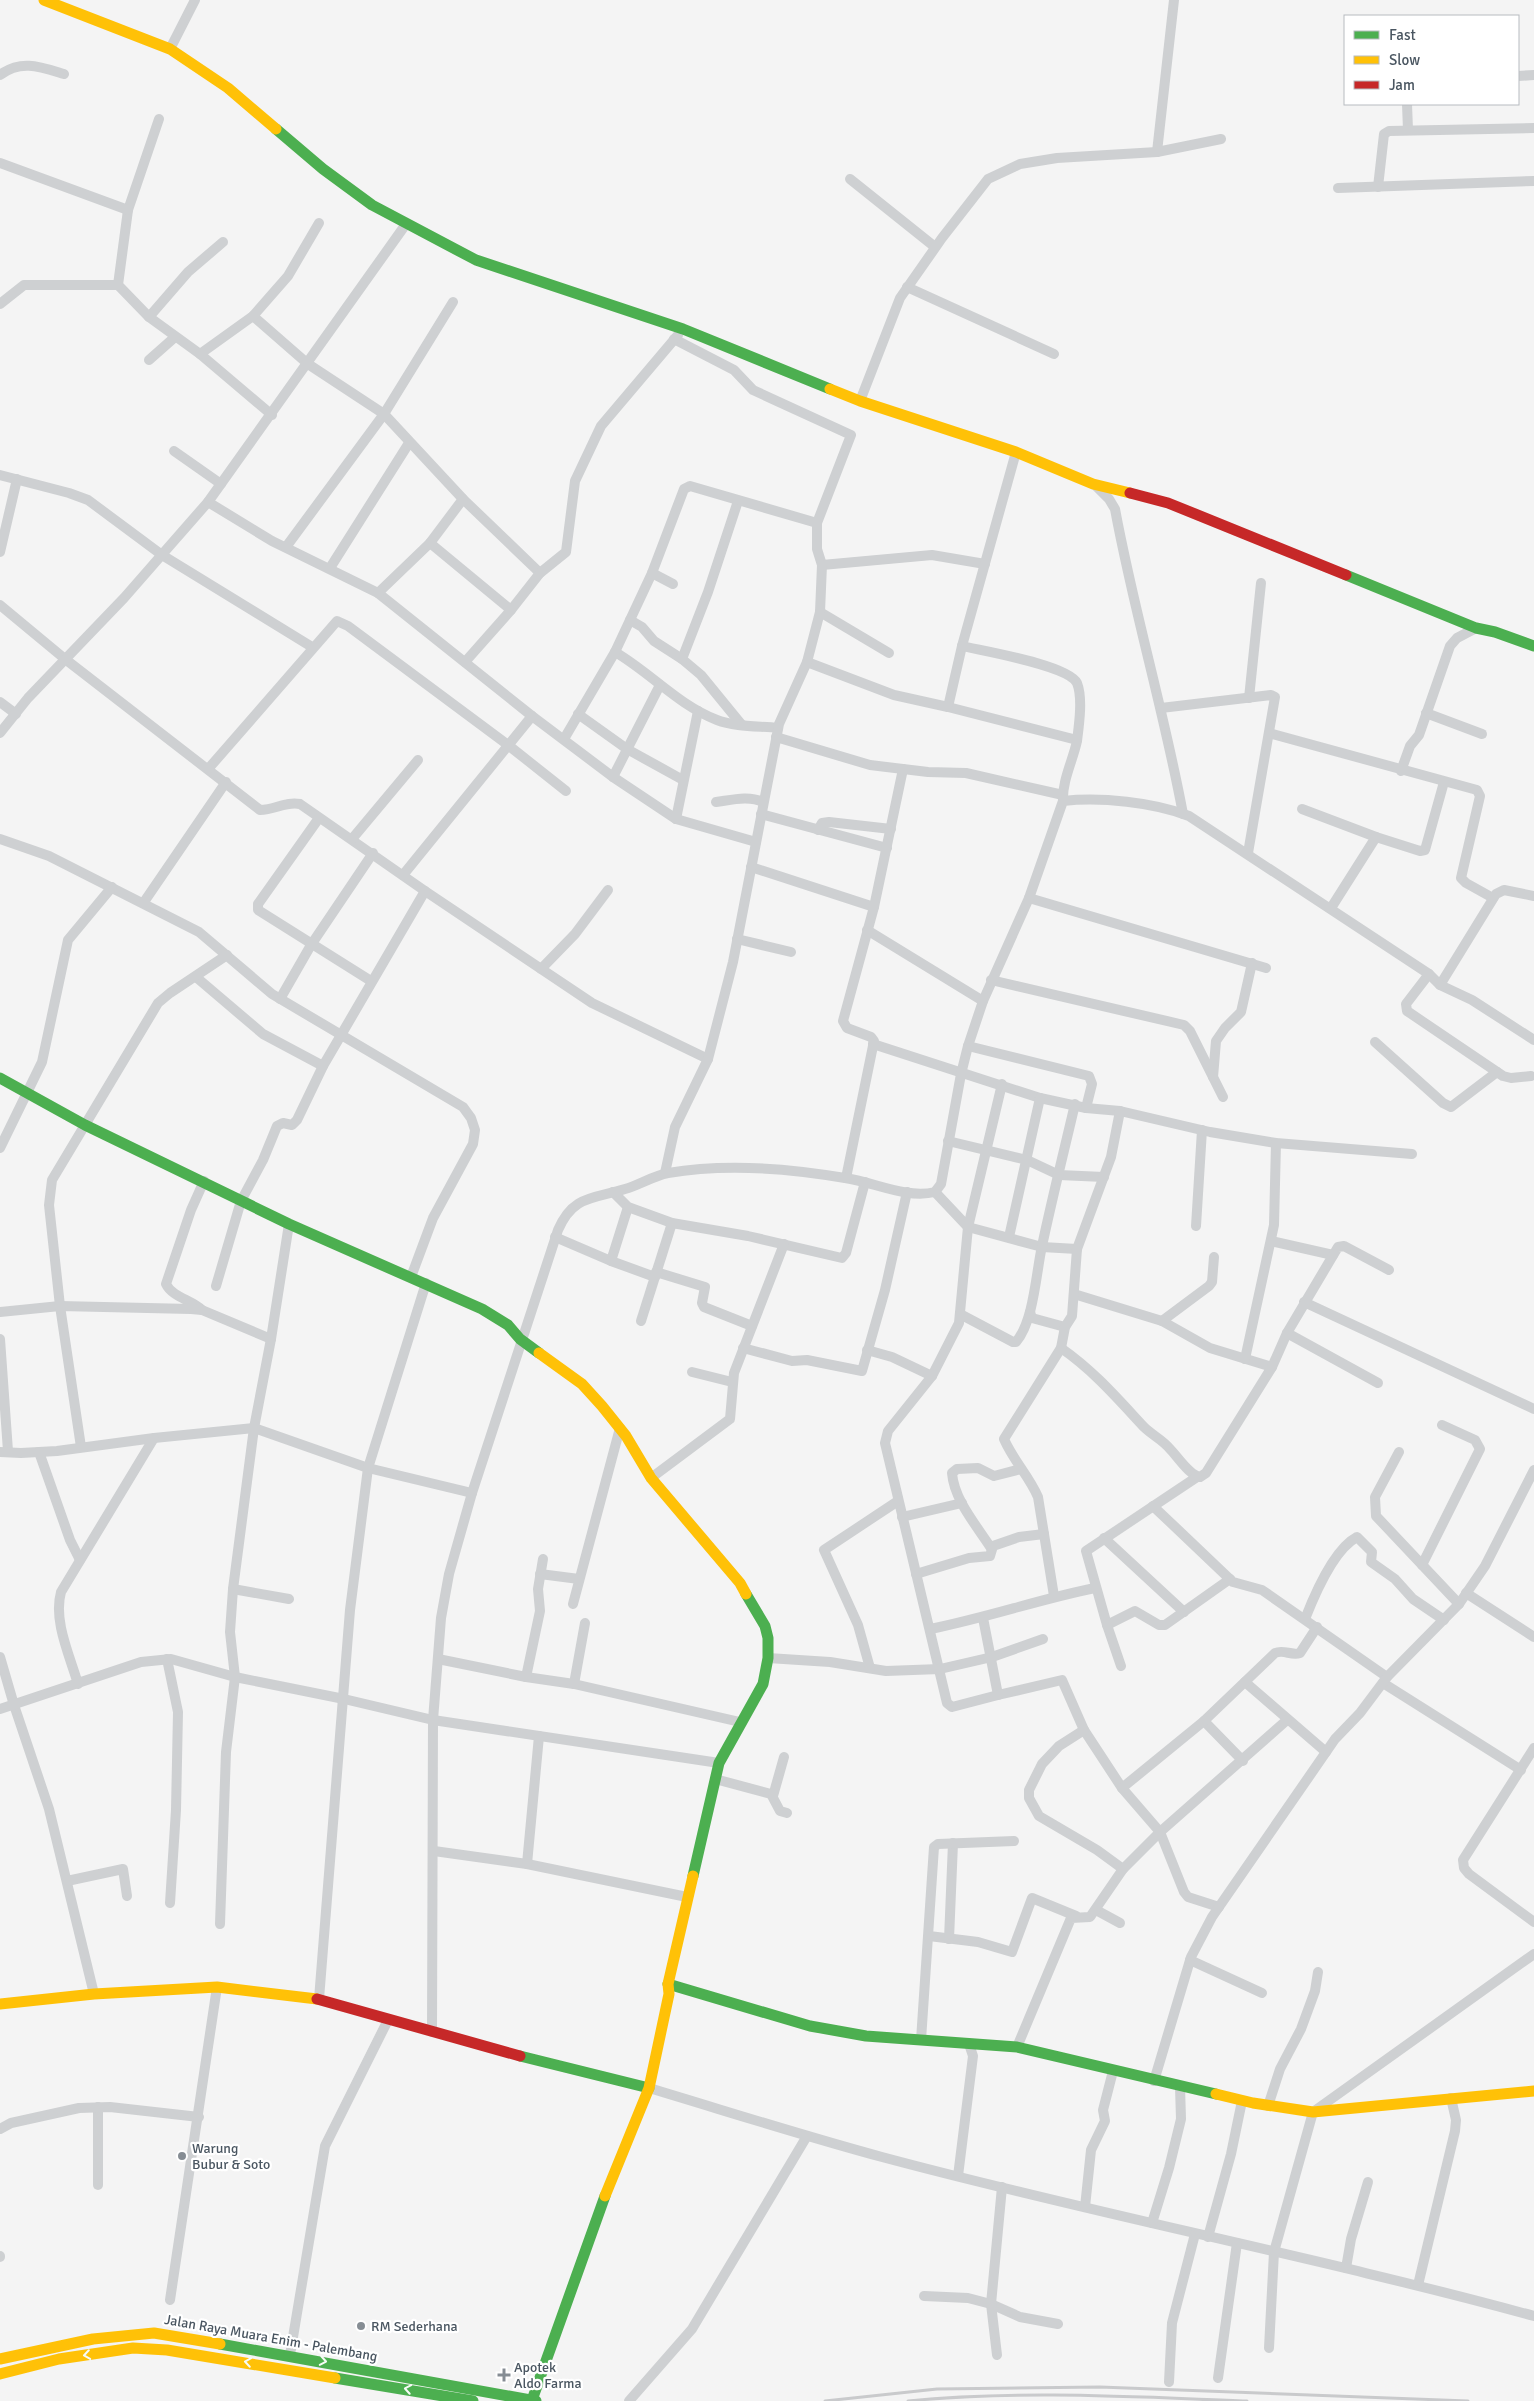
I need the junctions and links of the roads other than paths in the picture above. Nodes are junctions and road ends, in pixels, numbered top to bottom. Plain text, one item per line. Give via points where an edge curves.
1 (44, 0) edge
2 (195, 0) edge
3 (1174, 0) edge
4 (170, 49) junction
5 (64, 74) dead end
6 (0, 75) edge
7 (1534, 75) edge
8 (1519, 76) edge
9 (1407, 105) edge
10 (159, 119) dead end
11 (1534, 128) edge
12 (1408, 130) junction
13 (1221, 139) dead end
14 (1157, 152) junction
15 (0, 163) edge
16 (850, 179) dead end
17 (1534, 181) edge
18 (1378, 187) junction
19 (1338, 188) dead end
20 (128, 210) junction
21 (319, 223) dead end
22 (406, 224) junction
23 (223, 242) dead end
24 (935, 247) junction
25 (118, 285) junction
26 (908, 287) junction
27 (453, 302) dead end
28 (0, 304) edge
29 (253, 316) junction
30 (149, 317) junction
31 (683, 328) junction
32 (175, 337) junction
33 (674, 339) junction
34 (200, 354) junction
35 (1054, 354) dead end
36 (149, 360) dead end
37 (308, 364) junction
38 (860, 401) junction
39 (384, 414) junction
40 (272, 415) junction
41 (409, 443) junction
42 (174, 451) dead end
43 (1016, 452) junction
44 (0, 475) edge
45 (17, 479) junction
46 (221, 484) junction
47 (1093, 484) junction
48 (463, 500) junction
49 (738, 501) junction
50 (208, 502) junction
51 (817, 523) junction
52 (430, 543) junction
53 (286, 547) junction
54 (0, 552) edge
55 (162, 555) junction
56 (985, 564) junction
57 (822, 565) junction
58 (330, 568) junction
59 (540, 573) junction
60 (652, 573) junction
61 (1262, 583) dead end
62 (673, 584) dead end
63 (378, 593) junction
64 (0, 605) edge
65 (511, 610) junction
66 (820, 612) junction
67 (630, 620) junction
68 (1476, 628) junction
69 (962, 646) junction
70 (1534, 646) edge
71 (312, 647) junction
72 (615, 652) junction
73 (889, 653) dead end
74 (65, 659) junction
75 (682, 659) junction
76 (465, 662) junction
77 (807, 662) junction
78 (660, 685) junction
79 (1249, 698) junction
80 (0, 702) edge
81 (948, 708) junction
82 (1161, 708) junction
83 (698, 711) junction
84 (1426, 713) junction
85 (16, 714) junction
86 (578, 714) junction
87 (532, 716) junction
88 (740, 724) junction
89 (0, 733) edge
90 (777, 733) junction
91 (1270, 733) junction
92 (1482, 734) dead end
93 (564, 739) junction
94 (1077, 740) junction
95 (508, 745) junction
96 (627, 749) junction
97 (418, 760) dead end
98 (209, 768) junction
99 (903, 769) junction
100 (1401, 771) junction
101 (613, 777) junction
102 (683, 780) junction
103 (226, 782) junction
104 (1444, 782) junction
105 (566, 792) dead end
106 (1063, 798) junction
107 (716, 802) dead end
108 (763, 802) junction
109 (1302, 809) dead end
110 (761, 814) junction
111 (1183, 814) junction
112 (319, 818) junction
113 (676, 819) junction
114 (818, 830) junction
115 (891, 830) junction
116 (1376, 836) junction
117 (0, 839) edge
118 (352, 839) junction
119 (756, 842) junction
120 (888, 848) junction
121 (373, 853) junction
122 (1248, 853) junction
123 (751, 867) junction
124 (403, 875) junction
125 (112, 887) junction
126 (608, 890) dead end
127 (424, 891) junction
128 (1534, 896) edge
129 (1029, 898) junction
130 (1493, 898) junction
131 (144, 902) junction
132 (874, 907) junction
133 (1331, 908) junction
134 (867, 930) junction
135 (737, 939) junction
136 (311, 945) junction
137 (791, 952) dead end
138 (227, 955) junction
139 (1252, 964) junction
140 (1266, 968) dead end
141 (542, 969) junction
142 (1428, 974) junction
143 (196, 978) junction
144 (991, 980) junction
145 (371, 981) junction
146 (1440, 985) junction
147 (280, 999) junction
148 (983, 1001) junction
149 (341, 1034) junction
150 (1534, 1040) edge
151 (1375, 1042) dead end
152 (873, 1044) junction
153 (968, 1046) junction
154 (708, 1059) junction
155 (322, 1066) junction
156 (1496, 1072) junction
157 (961, 1074) junction
158 (1531, 1076) dead end
159 (1213, 1077) junction
160 (0, 1078) edge
161 (1002, 1084) junction
162 (28, 1092) junction
163 (1224, 1097) dead end
164 (1040, 1098) junction
165 (1075, 1104) junction
166 (1086, 1108) junction
167 (1120, 1111) junction
168 (85, 1125) junction
169 (1202, 1130) junction
170 (948, 1141) junction
171 (1276, 1143) junction
172 (0, 1148) edge
173 (987, 1150) junction
174 (1412, 1154) dead end
175 (1026, 1160) junction
176 (665, 1173) junction
177 (1059, 1175) junction
178 (1104, 1177) junction
179 (846, 1178) junction
180 (204, 1181) junction
181 (864, 1182) junction
182 (613, 1192) junction
183 (907, 1192) junction
184 (935, 1192) junction
185 (241, 1201) junction
186 (628, 1207) junction
187 (672, 1222) junction
188 (289, 1224) junction
189 (1196, 1226) dead end
190 (968, 1227) junction
191 (1009, 1237) junction
192 (555, 1238) junction
193 (1271, 1241) junction
194 (784, 1244) junction
195 (1042, 1247) junction
196 (1077, 1249) junction
197 (1333, 1256) junction
198 (1214, 1257) dead end
199 (611, 1261) junction
200 (1389, 1270) dead end
201 (655, 1274) junction
202 (411, 1277) junction
203 (426, 1283) junction
204 (216, 1286) dead end
205 (1074, 1294) junction
206 (1304, 1302) junction
207 (60, 1306) junction
208 (202, 1310) junction
209 (0, 1312) edge
210 (1030, 1312) junction
211 (960, 1314) junction
212 (641, 1321) dead end
213 (1162, 1321) junction
214 (752, 1326) junction
215 (1065, 1327) junction
216 (1287, 1332) junction
217 (0, 1339) edge
218 (271, 1339) junction
219 (520, 1339) junction
220 (743, 1348) junction
221 (1061, 1348) junction
222 (867, 1350) junction
223 (1245, 1359) junction
224 (1272, 1367) junction
225 (692, 1372) dead end
226 (932, 1376) junction
227 (732, 1382) junction
228 (1378, 1383) dead end
229 (1534, 1409) edge
230 (1442, 1424) dead end
231 (254, 1428) junction
232 (620, 1428) junction
233 (154, 1438) junction
234 (80, 1447) junction
235 (4, 1452) edge
236 (39, 1452) junction
237 (1400, 1452) dead end
238 (368, 1468) junction
239 (1021, 1469) junction
240 (1534, 1470) edge
241 (1197, 1477) junction
242 (652, 1478) junction
243 (472, 1493) junction
244 (898, 1501) junction
245 (962, 1503) junction
246 (1153, 1506) junction
247 (902, 1517) junction
248 (1044, 1534) junction
249 (1104, 1538) junction
250 (991, 1548) junction
251 (543, 1559) dead end
252 (80, 1560) junction
253 (1422, 1565) junction
254 (540, 1574) junction
255 (916, 1574) junction
256 (579, 1579) junction
257 (1230, 1579) junction
258 (1096, 1588) junction
259 (233, 1589) junction
260 (1466, 1593) junction
261 (1054, 1596) junction
262 (289, 1599) dead end
263 (573, 1604) dead end
264 (1459, 1604) junction
265 (1184, 1612) junction
266 (983, 1618) junction
267 (1305, 1619) junction
268 (1444, 1620) junction
269 (585, 1624) dead end
270 (1107, 1625) junction
271 (1317, 1627) junction
272 (930, 1629) junction
273 (1534, 1637) edge
274 (1043, 1639) dead end
275 (0, 1657) edge
276 (992, 1657) junction
277 (768, 1658) junction
278 (167, 1659) junction
279 (438, 1659) junction
280 (1122, 1666) dead end
281 (870, 1668) junction
282 (940, 1669) junction
283 (235, 1676) junction
284 (526, 1677) junction
285 (1385, 1680) junction
286 (1245, 1682) junction
287 (78, 1684) junction
288 (574, 1684) junction
289 (998, 1696) junction
290 (344, 1698) junction
291 (14, 1705) junction
292 (0, 1710) edge
293 (433, 1720) junction
294 (1287, 1720) junction
295 (1204, 1721) junction
296 (740, 1722) junction
297 (1084, 1730) junction
298 (539, 1736) junction
299 (1534, 1748) edge
300 (1326, 1752) junction
301 (784, 1757) dead end
302 (1244, 1760) junction
303 (719, 1763) junction
304 (1521, 1770) junction
305 (715, 1779) junction
306 (1122, 1788) junction
307 (773, 1796) junction
308 (787, 1813) dead end
309 (1160, 1832) junction
310 (1014, 1841) dead end
311 (953, 1844) junction
312 (434, 1851) junction
313 (527, 1864) junction
314 (1123, 1869) junction
315 (67, 1881) junction
316 (127, 1896) dead end
317 (687, 1897) junction
318 (170, 1903) dead end
319 (1219, 1907) junction
320 (1096, 1910) junction
321 (1076, 1916) junction
322 (1534, 1922) edge
323 (1120, 1923) dead end
324 (220, 1924) dead end
325 (929, 1936) junction
326 (950, 1939) junction
327 (1534, 1954) edge
328 (1190, 1960) junction
329 (1318, 1972) dead end
330 (668, 1984) junction
331 (216, 1987) junction
332 (1262, 1993) dead end
333 (94, 1994) junction
334 (320, 1999) junction
335 (0, 2004) edge
336 (388, 2020) junction
337 (432, 2032) junction
338 (921, 2040) junction
339 (969, 2044) junction
340 (1017, 2047) junction
341 (1114, 2070) junction
342 (1154, 2081) junction
343 (1180, 2087) junction
344 (649, 2088) junction
345 (1534, 2091) edge
346 (1451, 2098) junction
347 (1242, 2101) junction
348 (1268, 2106) junction
349 (98, 2107) junction
350 (1313, 2112) junction
351 (199, 2117) junction
352 (0, 2129) edge
353 (807, 2136) junction
354 (958, 2176) junction
355 (1368, 2182) dead end
356 (98, 2185) dead end
357 (1002, 2187) junction
358 (1086, 2207) junction
359 (1152, 2224) junction
360 (1196, 2234) junction
361 (1208, 2237) junction
362 (1236, 2243) junction
363 (1274, 2252) junction
364 (1346, 2268) junction
365 (1418, 2285) junction
366 (924, 2296) dead end
367 (170, 2300) dead end
368 (992, 2304) junction
369 (1534, 2316) edge
370 (1058, 2324) dead end
371 (1269, 2348) dead end
372 (290, 2355) junction
373 (997, 2355) dead end
374 (0, 2359) edge
375 (0, 2374) edge
376 (1218, 2378) dead end
377 (1169, 2382) dead end
378 (534, 2400) edge
379 (473, 2401) edge
380 (630, 2401) edge

1 - 4 street
2 - 4 street
3 - 14 street
4 - 22 street via 228,88 330,175 372,206
5 - 6 street via 21,65
7 - 8 street
9 - 12 street
10 - 20 street
11 - 12 street
12 - 18 street via 1390,130 1384,134
13 - 14 street
14 - 24 street via 1057,158 1020,164 988,180
15 - 20 street
16 - 24 street
17 - 18 street
18 - 19 street
20 - 25 street
21 - 29 street via 288,276
22 - 31 street via 476,260
22 - 37 street
23 - 30 street via 188,272
24 - 26 street
25 - 28 street via 24,285
25 - 30 street
26 - 35 street
26 - 38 street via 900,298
27 - 39 street
29 - 34 street
29 - 37 street
30 - 32 street
31 - 33 street
31 - 38 street
32 - 34 street
32 - 36 street
33 - 51 street via 734,370 753,390 850,435
33 - 59 street via 601,426 575,481 566,552
34 - 40 street
37 - 39 street
37 - 40 street
38 - 43 street
39 - 41 street
39 - 53 street
40 - 46 street
41 - 48 street
41 - 58 street
42 - 46 street
43 - 47 street
43 - 56 street
44 - 45 street
45 - 54 street
45 - 55 street via 88,500
46 - 50 street
47 - 68 street via 1168,503
47 - 82 street via 1115,509 1131,594
48 - 52 street
48 - 59 street
49 - 51 street
49 - 60 street via 690,486 684,489
49 - 75 street
50 - 53 street
50 - 55 street
51 - 57 street via 817,549
52 - 63 street
52 - 65 street
53 - 58 street
55 - 71 street
55 - 74 street
56 - 57 street via 932,555
56 - 69 street
57 - 66 street
58 - 63 street
59 - 65 street
60 - 62 street
60 - 67 street
61 - 79 street
63 - 76 street
64 - 74 street
65 - 76 street
66 - 73 street
66 - 77 street
67 - 72 street
67 - 75 street
68 - 70 street
68 - 84 street via 1457,638 1450,646
69 - 81 street
69 - 94 street via 1043,665 1071,676 1077,683 1079,699
71 - 95 street via 334,622 340,621
71 - 98 street
72 - 78 street
72 - 86 street
74 - 85 street
74 - 98 street
75 - 88 street via 701,675
76 - 87 street
77 - 81 street via 894,695
77 - 90 street
78 - 83 street
78 - 96 street
79 - 82 street
79 - 91 street via 1275,697
80 - 85 street
81 - 94 street
82 - 111 street
83 - 88 street via 718,720
83 - 102 street
84 - 92 street
84 - 100 street
85 - 89 street
86 - 93 street
86 - 96 street
87 - 93 street
87 - 95 street
88 - 90 street
90 - 99 street via 863,763
90 - 108 street
91 - 100 street
91 - 122 street
93 - 101 street
94 - 106 street
95 - 105 street
95 - 124 street
96 - 101 street
96 - 102 street
97 - 118 street
98 - 103 street
99 - 106 street via 966,773
99 - 115 street
100 - 104 street
101 - 113 street
102 - 113 street
103 - 112 street via 260,810 292,802
103 - 131 street
104 - 116 street via 1425,850
104 - 130 street via 1479,792 1461,878
106 - 111 street via 1145,805
106 - 129 street
107 - 108 street via 757,799
108 - 110 street
109 - 116 street
110 - 114 street
110 - 119 street
111 - 122 street
112 - 118 street
112 - 136 street via 257,907
113 - 119 street
114 - 115 street via 822,823 829,822
114 - 120 street
115 - 120 street
116 - 133 street
117 - 125 street via 49,856
118 - 121 street
119 - 123 street
120 - 132 street
121 - 124 street
121 - 136 street
122 - 133 street
123 - 132 street
123 - 135 street
124 - 127 street
125 - 131 street
125 - 162 street via 68,940 47,1050
126 - 141 street via 575,934
127 - 141 street
127 - 145 street
128 - 130 street via 1504,890
129 - 139 street
129 - 144 street
130 - 146 street
131 - 138 street via 199,932
132 - 134 street
133 - 142 street
134 - 148 street
134 - 152 street via 842,1021 847,1028 871,1037
135 - 137 street
135 - 154 street
136 - 145 street
136 - 147 street
138 - 143 street
138 - 147 street
139 - 140 street
139 - 159 street via 1241,1012 1216,1041
141 - 154 street via 592,1003
142 - 146 street
142 - 156 street via 1406,1004 1406,1009
143 - 155 street via 263,1034
143 - 168 street via 158,1003
144 - 148 street
144 - 159 street via 1184,1025
145 - 149 street
146 - 150 street via 1472,1000
147 - 149 street
148 - 153 street
149 - 155 street
149 - 202 street via 454,1101 471,1118 473,1144 433,1218
151 - 156 street via 1450,1107
152 - 157 street
152 - 179 street
153 - 157 street
153 - 166 street via 1089,1076 1092,1084
154 - 176 street via 676,1127
155 - 185 street via 294,1124 277,1126
156 - 158 street via 1511,1078
157 - 161 street
157 - 170 street
159 - 163 street
160 - 162 street
161 - 164 street
161 - 173 street
162 - 168 street
162 - 172 street
164 - 165 street
164 - 175 street
165 - 166 street
165 - 177 street
166 - 167 street
167 - 169 street
167 - 178 street
168 - 180 street
168 - 207 street via 52,1180 49,1194
169 - 171 street
169 - 189 street
170 - 173 street
170 - 184 street via 941,1184
171 - 174 street
171 - 193 street via 1275,1214
173 - 175 street
173 - 190 street
175 - 177 street
175 - 191 street
176 - 179 street via 726,1166
176 - 182 street
177 - 178 street
177 - 195 street
178 - 196 street
179 - 181 street
180 - 185 street
180 - 208 street via 166,1284 170,1290
181 - 183 street
181 - 194 street via 845,1256 840,1258
182 - 186 street
182 - 192 street via 573,1206 564,1216
183 - 184 street
183 - 222 street via 886,1290
184 - 190 street
185 - 188 street
185 - 204 street
186 - 187 street
186 - 199 street
187 - 194 street
187 - 201 street
188 - 202 street
188 - 218 street
190 - 191 street
190 - 211 street
191 - 195 street
192 - 199 street
192 - 219 street
193 - 197 street
193 - 223 street
194 - 214 street
195 - 196 street
195 - 210 street
196 - 205 street
197 - 200 street via 1342,1245
197 - 206 street
198 - 213 street via 1209,1286
199 - 201 street
201 - 212 street
201 - 214 street via 705,1287 704,1307
202 - 203 street
203 - 219 street via 482,1309 508,1325
203 - 238 street
205 - 213 street
205 - 215 street via 1072,1316
206 - 216 street
206 - 229 street
207 - 208 street via 151,1306
207 - 209 street
207 - 234 street
208 - 218 street
210 - 211 street via 1016,1342
210 - 215 street via 1032,1318
211 - 226 street via 956,1332
213 - 223 street via 1210,1348
214 - 220 street
215 - 221 street
216 - 224 street
216 - 228 street
217 - 235 street
218 - 231 street
219 - 232 street via 582,1384
219 - 243 street
220 - 222 street via 792,1361 808,1360 861,1372
220 - 227 street
221 - 239 street via 1004,1439
221 - 241 street via 1109,1387 1146,1429 1169,1447
222 - 226 street via 892,1357
223 - 224 street
224 - 241 street via 1206,1473
225 - 227 street
226 - 244 street via 885,1436
227 - 242 street via 731,1414 726,1423
230 - 253 street via 1475,1440 1480,1449
231 - 233 street
231 - 238 street
231 - 259 street
232 - 242 street
232 - 256 street
233 - 234 street
233 - 252 street
234 - 236 street
235 - 236 street
236 - 252 street via 66,1531
237 - 253 street via 1375,1497 1374,1510
238 - 243 street
238 - 290 street via 350,1610
239 - 245 street via 994,1476 978,1468 954,1470 952,1480
239 - 248 street via 1038,1497
240 - 260 street via 1485,1566
241 - 246 street
242 - 277 street via 740,1583 764,1626
243 - 279 street via 449,1574
244 - 247 street
244 - 281 street via 824,1550 858,1625
245 - 247 street
245 - 250 street
246 - 249 street
246 - 257 street
247 - 255 street
248 - 250 street via 1019,1537
248 - 261 street
249 - 258 street via 1086,1551
249 - 265 street
250 - 255 street via 990,1556 969,1558
251 - 254 street
252 - 287 street via 57,1605
253 - 264 street
254 - 256 street
254 - 284 street via 540,1611
255 - 272 street
256 - 263 street
257 - 265 street
257 - 267 street via 1236,1584 1262,1590
258 - 261 street
258 - 270 street
259 - 262 street
259 - 283 street via 230,1632
260 - 264 street
260 - 273 street
261 - 266 street
264 - 268 street
265 - 270 street via 1162,1626 1135,1611
266 - 272 street
266 - 276 street
267 - 268 street via 1316,1591 1334,1561 1357,1537 1372,1552 1370,1562 1395,1579 1413,1599
267 - 271 street
268 - 285 street
269 - 288 street
270 - 280 street
271 - 285 street
271 - 286 street via 1300,1653 1277,1652
272 - 282 street
274 - 276 street
275 - 291 street
276 - 282 street
276 - 289 street
277 - 281 street
277 - 296 street via 763,1684
278 - 283 street
278 - 287 street via 141,1662
278 - 318 street via 178,1712
279 - 284 street
279 - 293 street
281 - 282 street via 900,1672
282 - 289 street via 947,1703 952,1708
283 - 290 street
283 - 324 street via 226,1752
284 - 288 street
285 - 300 street
285 - 304 street
286 - 294 street
286 - 295 street
287 - 291 street
288 - 296 street
289 - 297 street via 1061,1679
290 - 293 street
290 - 334 street
291 - 292 street
291 - 315 street via 49,1808
293 - 298 street
293 - 312 street
294 - 300 street
294 - 302 street
295 - 302 street
295 - 306 street
296 - 303 street
297 - 306 street
297 - 314 street via 1059,1746 1042,1764 1029,1790 1029,1798 1039,1816
298 - 303 street
298 - 313 street
299 - 304 street
300 - 319 street
301 - 307 street
302 - 309 street
303 - 305 street
304 - 322 street via 1463,1860 1468,1874
305 - 307 street
305 - 317 street
306 - 309 street
307 - 308 street via 778,1808
309 - 314 street
309 - 319 street via 1188,1897
310 - 311 street
311 - 325 street via 938,1844 933,1849
311 - 326 street
312 - 313 street
312 - 337 street
313 - 317 street
314 - 320 street
315 - 316 street via 123,1870
315 - 333 street
317 - 330 street
319 - 328 street
320 - 321 street via 1088,1918
320 - 323 street
321 - 326 street via 1034,1898 1013,1952 978,1942
321 - 340 street via 1070,1920
325 - 326 street
325 - 338 street
327 - 350 street
328 - 332 street
328 - 342 street
329 - 348 street via 1315,1991 1301,2029 1280,2068
330 - 338 street via 810,2026 866,2036
330 - 344 street via 669,1994
331 - 333 street
331 - 334 street
331 - 351 street
333 - 335 street
334 - 336 street
336 - 337 street
336 - 372 street via 325,2146
337 - 344 street
338 - 339 street
339 - 340 street
339 - 354 street via 973,2056
340 - 341 street
341 - 342 street
341 - 358 street via 1103,2110 1105,2121 1092,2150
342 - 343 street
343 - 347 street
343 - 359 street via 1181,2119
344 - 353 street
344 - 378 street via 607,2190
345 - 346 street
346 - 350 street
346 - 365 street via 1455,2131
347 - 348 street
347 - 361 street
348 - 350 street
349 - 351 street
349 - 352 street via 11,2123
349 - 356 street
350 - 363 street
351 - 367 street
353 - 354 street
353 - 380 street via 692,2329
354 - 357 street
355 - 364 street
357 - 358 street
357 - 368 street
358 - 359 street
359 - 360 street
360 - 361 street
360 - 377 street via 1172,2323
361 - 362 street
362 - 363 street
362 - 376 street
363 - 364 street
363 - 371 street
364 - 365 street
365 - 369 street
366 - 368 street via 968,2298
368 - 370 street via 1020,2317
368 - 373 street
372 - 374 street, Jalan Raya Muara Enim - Palembang via 154,2333 93,2339
372 -> 378 street, Jalan Raya Muara Enim - Palembang
379 -> 375 street, Jalan Raya Muara Enim - Palembang via 159,2349 133,2348 60,2359

